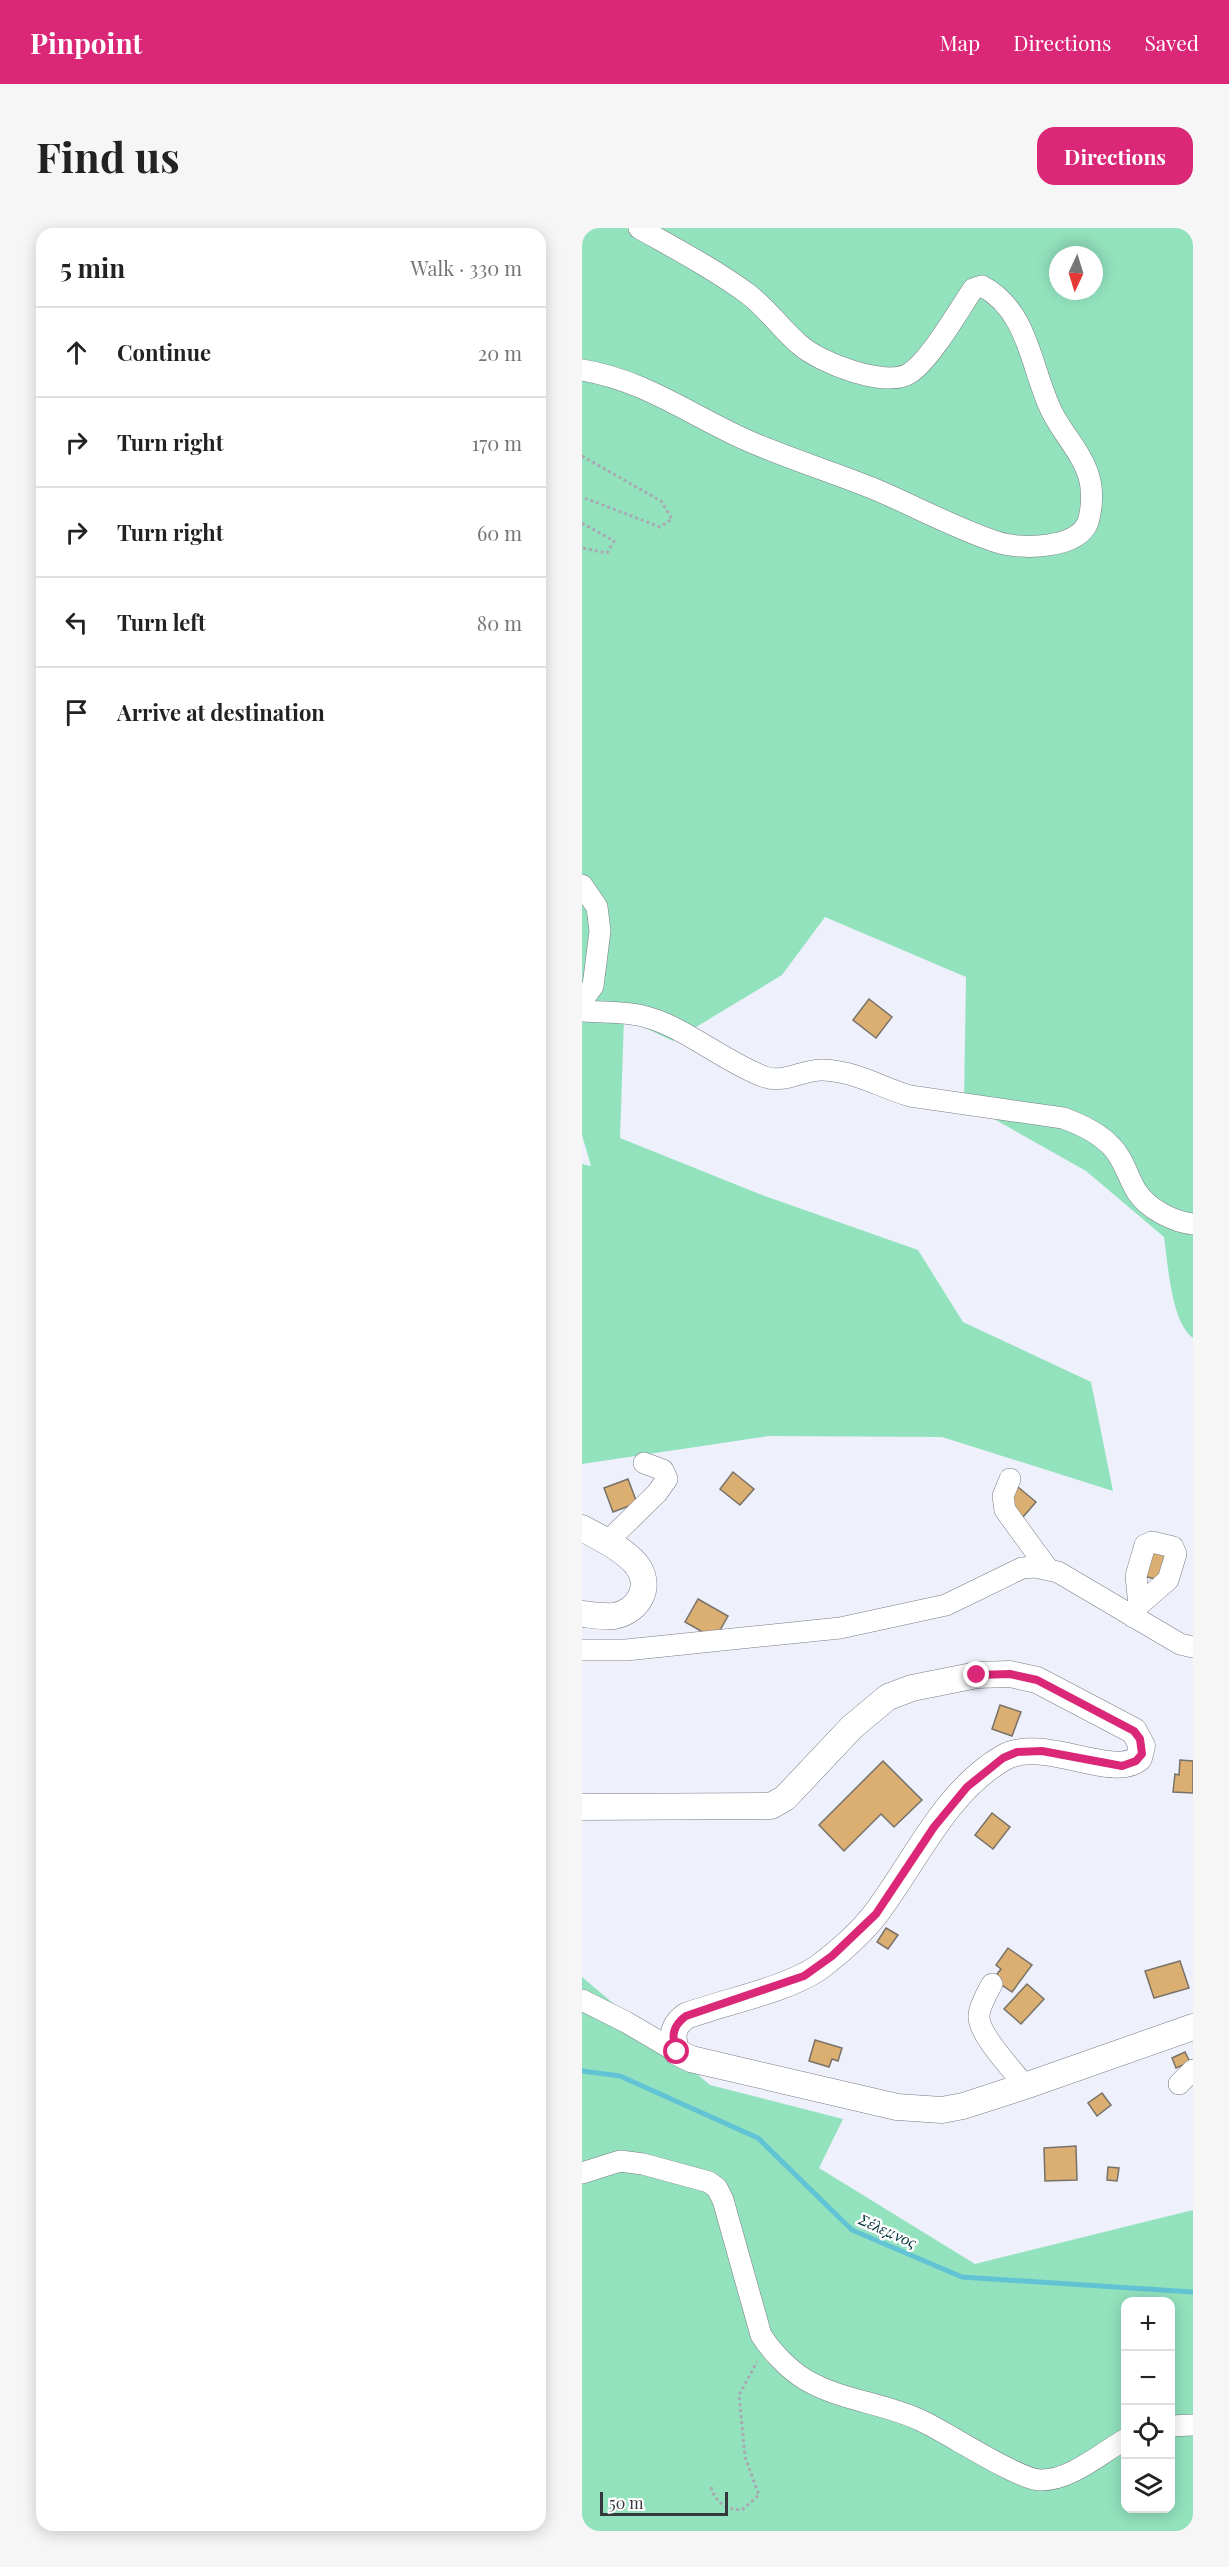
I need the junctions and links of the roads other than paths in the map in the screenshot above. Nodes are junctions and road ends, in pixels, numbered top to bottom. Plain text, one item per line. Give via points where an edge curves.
1 (639, 228) edge
2 (582, 370) edge
3 (582, 885) edge
4 (582, 1001) edge
5 (582, 1011) edge
6 (1193, 1224) edge
7 (644, 1463) dead end
8 (1010, 1479) dead end
9 (582, 1528) edge
10 (607, 1542) junction
11 (1048, 1569) junction
12 (582, 1614) edge
13 (1193, 1647) edge
14 (582, 1650) edge
15 (582, 1807) edge
16 (992, 1984) dead end
17 (582, 2000) edge
18 (1193, 2027) edge
19 (677, 2052) junction
20 (1025, 2086) junction
21 (582, 2173) edge
22 (1193, 2425) edge
23 (1175, 2426) edge
24 (1121, 2441) edge

1 - 2 street via 750,295 812,355 874,376 910,373 973,289 988,289 1003,302 1028,341 1051,411 1087,469 1091,488 1086,526 1067,541 1043,545 998,543 870,487 743,438 640,387
3 - 4 street via 597,907 600,931 593,986
5 - 6 street via 634,1014 657,1020 765,1077 782,1078 821,1069 869,1078 910,1096 1076,1122 1113,1148 1147,1203 1179,1221
7 - 10 street via 663,1470 667,1479
8 - 11 street via 1003,1496 1005,1510
9 - 10 main road
10 - 12 main road via 642,1572 645,1586 641,1598 613,1616
11 - 13 street via 1136,1611 1180,1644
11 - 14 street via 1022,1568 946,1605 840,1628 626,1650
15 - 19 main road via 771,1806 785,1798 852,1726 888,1697 977,1675 1010,1674 1037,1680 1128,1727 1140,1739 1142,1754 1127,1766 1042,1751 1017,1752 1003,1758 967,1787 934,1827 876,1914 832,1956 804,1976 686,2016 674,2028
16 - 20 street via 979,2020 986,2037
17 - 19 street
18 - 20 main road
19 - 20 main road via 691,2059 897,2107 942,2110
21 - 24 street via 632,2162 697,2178 717,2188 767,2345 805,2380 925,2422 1030,2479 1065,2474
22 - 23 street

